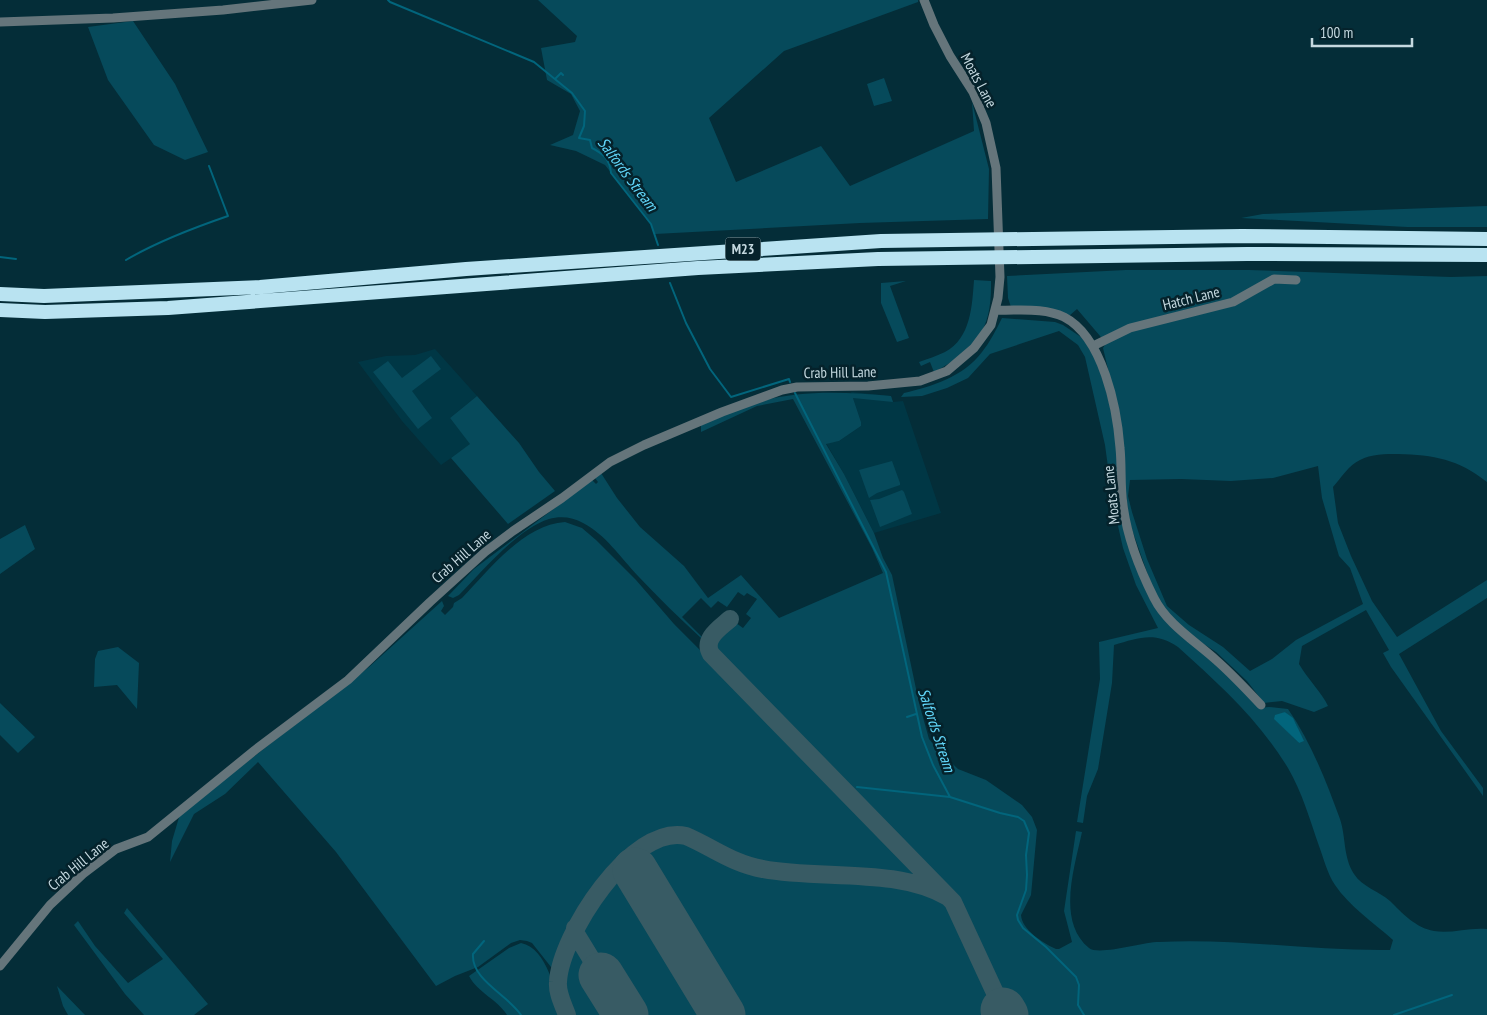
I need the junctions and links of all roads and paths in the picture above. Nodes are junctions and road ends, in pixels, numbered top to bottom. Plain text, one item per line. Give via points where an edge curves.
1 (312, 0) edge
2 (924, 0) edge
3 (0, 22) edge
4 (1487, 239) edge
5 (1487, 255) edge
6 (1296, 280) dead end
7 (0, 294) edge
8 (998, 298) joint
9 (0, 310) edge
10 (996, 310) junction
11 (1093, 346) junction
12 (1261, 705) dead end
13 (0, 966) edge

1 - 3 street via 203,12
2 - 8 street, Moats Lane via 986,123 996,168
4 - 7 highway, M23 via 1232,236 881,241 260,286 44,296
5 - 9 highway, M23 via 1238,254 878,259 698,268 168,308 45,312
6 - 11 street, Hatch Lane via 1274,279 1234,302 1130,328
8 - 10 street, Crab Hill Lane
10 - 11 street, Moats Lane via 1033,310 1058,315 1082,330
10 - 13 street, Crab Hill Lane via 978,344 953,367 935,376 909,383 787,389 722,412 610,462 485,552 348,680 148,837 116,849 84,874 50,904
11 - 12 street, Moats Lane via 1110,392 1118,429 1127,526 1155,601 1180,630

